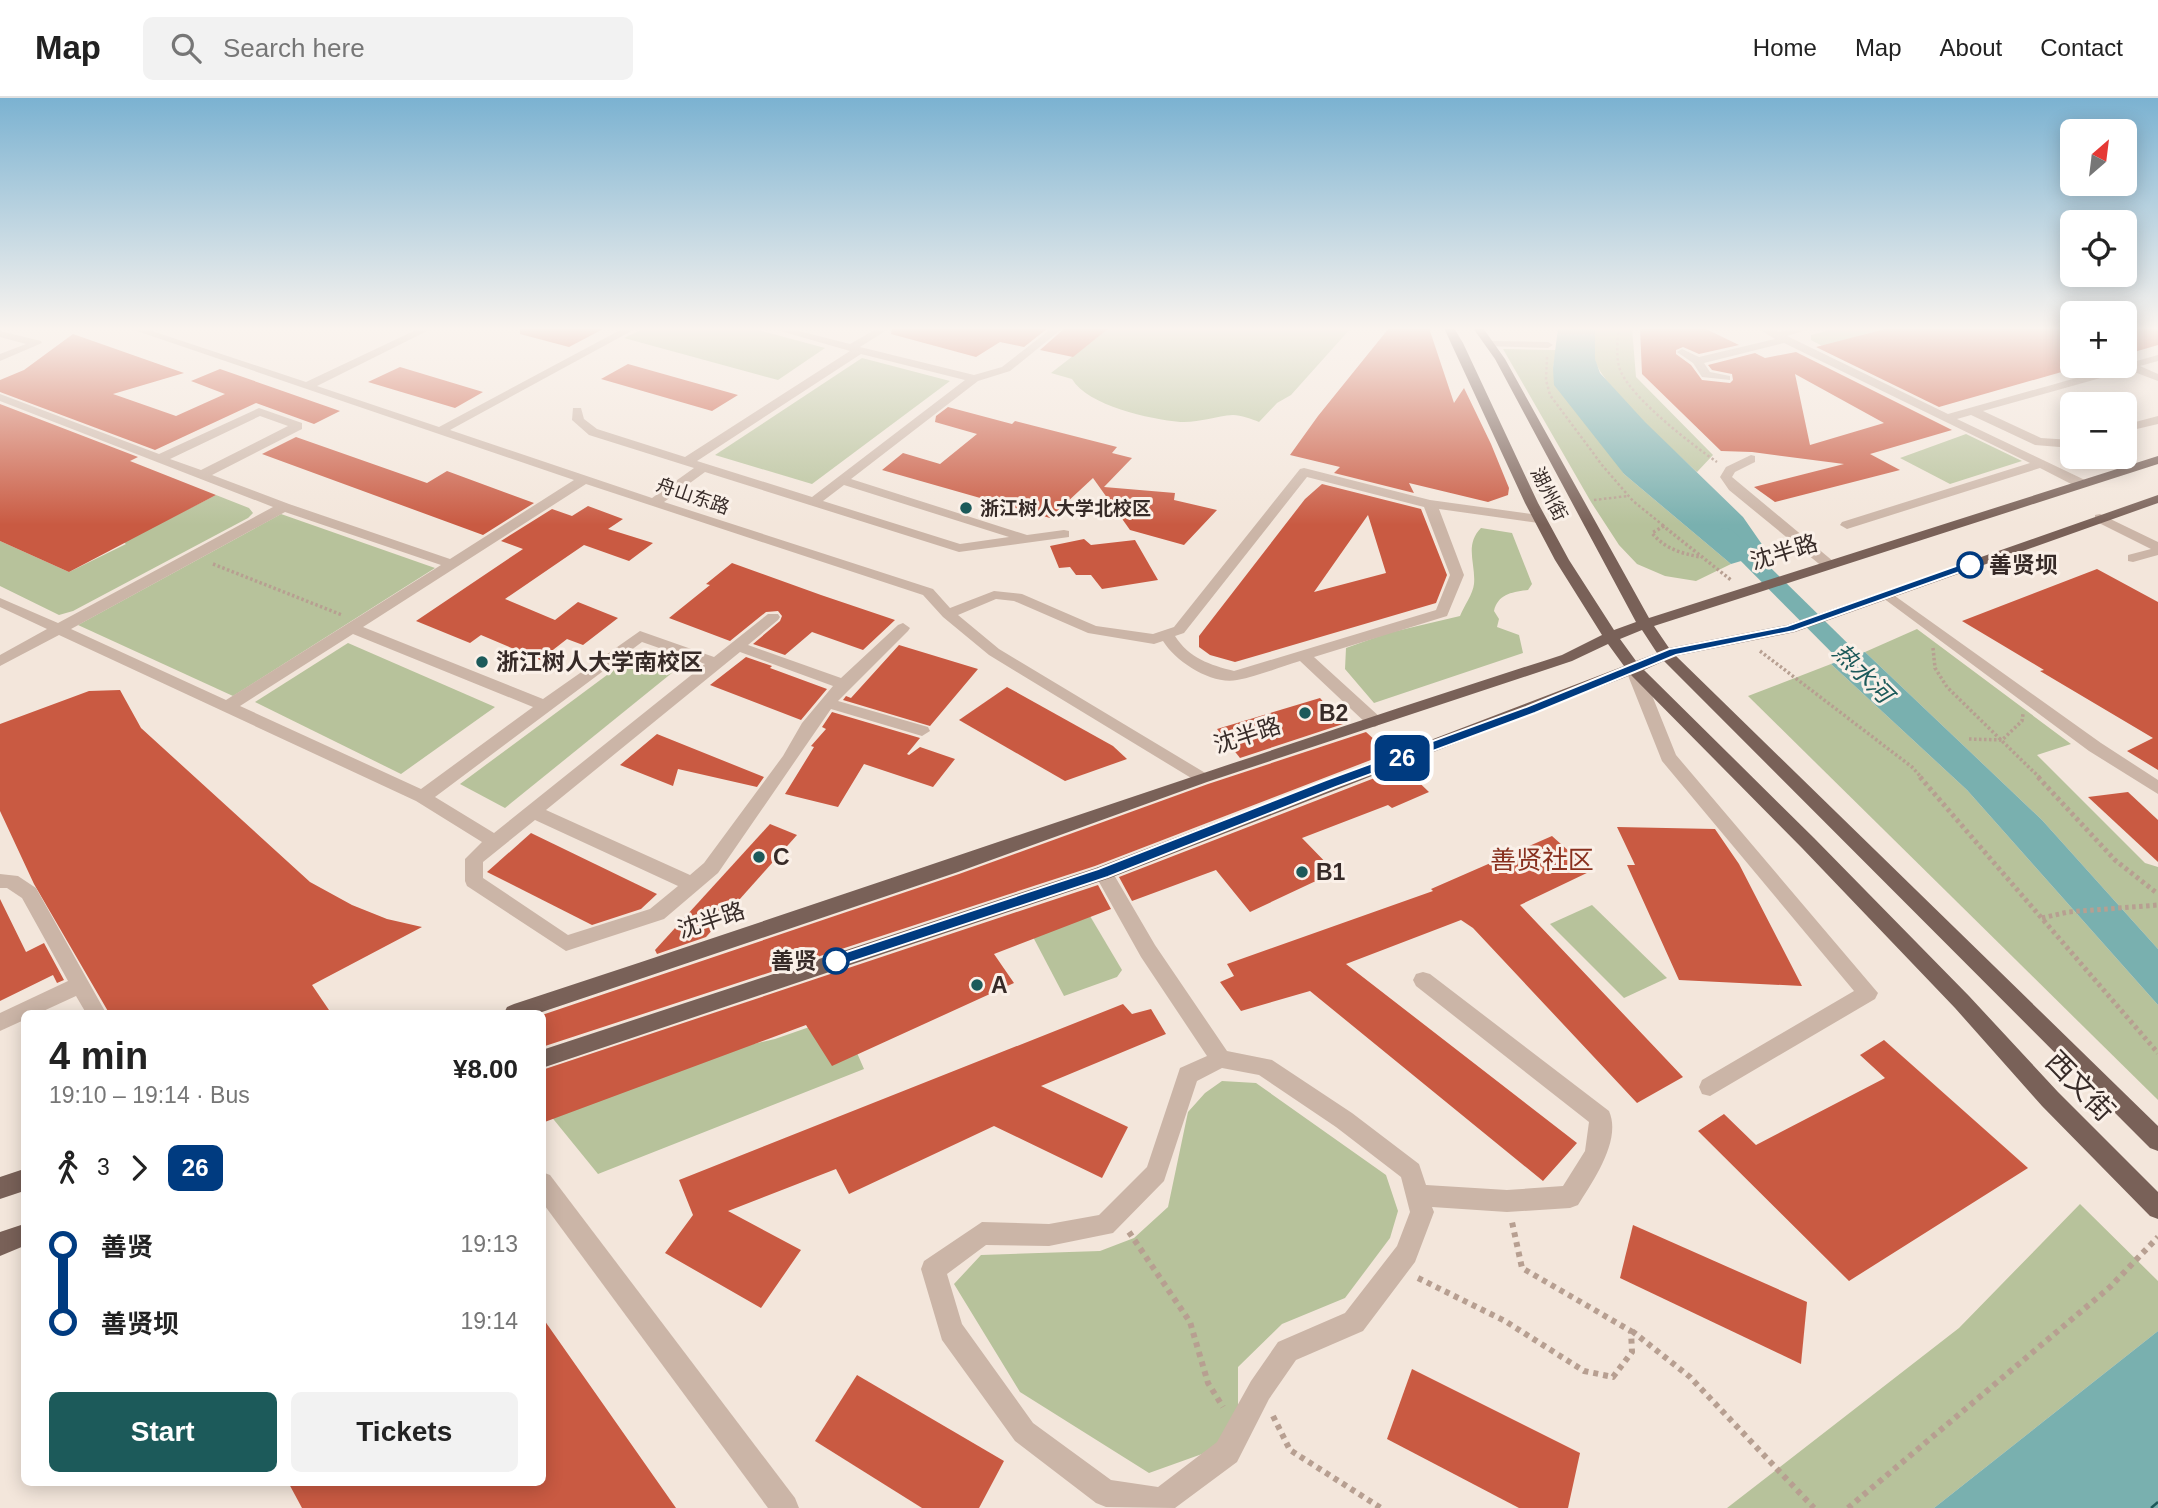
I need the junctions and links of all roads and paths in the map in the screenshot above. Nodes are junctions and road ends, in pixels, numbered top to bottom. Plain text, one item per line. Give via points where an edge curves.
1 (330, 394) edge
2 (509, 394) edge
3 (788, 394) edge
4 (955, 394) edge
5 (1482, 394) edge
6 (1518, 394) edge
7 (1550, 394) edge
8 (1640, 394) edge
9 (1893, 394) edge
10 (2033, 394) edge
11 (0, 397) edge
12 (577, 410) dead end
13 (1973, 411) junction
14 (1947, 418) junction
15 (2158, 420) edge
16 (2137, 426) edge
17 (440, 431) junction
18 (2060, 443) edge
19 (159, 459) junction
20 (1751, 459) dead end
21 (2158, 460) edge
22 (688, 461) junction
23 (2040, 464) junction
24 (705, 466) junction
25 (1730, 470) junction
26 (201, 475) junction
27 (585, 480) junction
28 (841, 480) junction
29 (2082, 484) junction
30 (1628, 496) junction
31 (2158, 499) edge
32 (815, 501) junction
33 (1578, 501) junction
34 (653, 502) junction
35 (1430, 504) junction
36 (285, 507) junction
37 (2100, 517) junction
38 (1539, 520) junction
39 (1847, 525) dead end
40 (1664, 526) junction
41 (1064, 534) dead end
42 (1028, 539) junction
43 (2158, 549) edge
44 (193, 556) junction
45 (1704, 557) junction
46 (2133, 558) dead end
47 (452, 564) junction
48 (1829, 565) junction
49 (1748, 590) junction
50 (1888, 595) junction
51 (0, 602) edge
52 (948, 614) junction
53 (773, 617) dead end
54 (1645, 624) junction
55 (356, 625) junction
56 (61, 628) junction
57 (903, 628) dead end
58 (1938, 631) junction
59 (1167, 635) junction
60 (1610, 637) junction
61 (1742, 639) junction
62 (738, 646) junction
63 (1666, 655) junction
64 (1304, 656) junction
65 (0, 661) edge
66 (716, 663) junction
67 (1633, 668) junction
68 (843, 684) junction
69 (2026, 696) junction
70 (828, 703) junction
71 (229, 706) junction
72 (545, 706) junction
73 (1375, 722) junction
74 (922, 731) dead end
75 (1969, 739) dead end
76 (2002, 740) junction
77 (1201, 778) junction
78 (2158, 788) edge
79 (422, 797) junction
80 (532, 811) junction
81 (494, 841) junction
82 (1103, 873) junction
83 (0, 881) edge
84 (691, 884) junction
85 (2158, 894) edge
86 (2158, 905) edge
87 (2042, 918) junction
88 (1423, 979) dead end
89 (80, 985) junction
90 (26, 1010) edge
91 (94, 1010) edge
92 (523, 1010) edge
93 (21, 1012) edge
94 (0, 1022) edge
95 (2158, 1053) edge
96 (546, 1058) edge
97 (1221, 1059) junction
98 (1710, 1087) dead end
99 (2158, 1142) edge
100 (21, 1181) edge
101 (0, 1188) edge
102 (546, 1188) edge
103 (1418, 1195) junction
104 (1507, 1201) junction
105 (2158, 1208) edge
106 (1116, 1214) junction
107 (21, 1236) edge
108 (2158, 1237) edge
109 (0, 1244) edge
110 (1396, 1267) junction
111 (1631, 1331) junction
112 (1260, 1390) junction
113 (1238, 1431) junction
114 (785, 1508) edge
115 (1381, 1508) edge
116 (1814, 1508) edge
117 (1848, 1508) edge

1 - 17 street, 舟山东路
2 - 17 street
3 - 22 street
4 - 28 street
5 - 38 main road, 湖州街
6 - 33 main road, 湖州街
7 - 30 path
8 - 25 path via 1698,451
9 - 14 street
10 - 13 street
11 - 19 street
12 - 22 street via 578,420 593,432
13 - 14 street
13 - 18 street via 2039,442
14 - 23 street
15 - 16 street
17 - 27 street, 舟山东路
19 - 26 street
19 - 26 street via 259,412 298,426
20 - 25 street
21 - 29 main road, 沈半路
22 - 24 street
23 - 29 street
23 - 39 street
24 - 32 street
24 - 34 street
25 - 48 street via 1726,478 1734,487
26 - 36 street
27 - 34 street, 舟山东路
27 - 47 street
28 - 32 street
28 - 42 street
29 - 48 main road, 沈半路
30 - 33 path
30 - 40 path
31 - 37 main road
32 - 42 street via 959,548
33 - 54 main road, 湖州街
34 - 52 street, 舟山东路 via 928,592
35 - 38 street
35 - 59 street via 1304,472 1179,631
35 - 64 street via 1457,575 1442,613
36 - 44 street
36 - 47 street
37 - 43 street
37 - 50 main road
38 - 60 main road, 湖州街
40 - 45 path
40 - 45 path via 1652,533 1659,542 1678,553
41 - 42 street
43 - 46 street
44 - 55 path
44 - 56 street
45 - 49 path
47 - 55 street
48 - 49 main road, 沈半路
49 - 54 main road, 沈半路
50 - 58 street
50 - 61 main road via 1790,629
51 - 56 street
52 - 59 street via 994,595 1017,597 1093,631 1154,639
52 - 77 street, 舟山东路 via 994,652
53 - 62 street
54 - 60 main road, 沈半路
54 - 63 main road, 湖州街
55 - 71 street
55 - 72 street
56 - 65 street
56 - 71 street
57 - 68 street
58 - 69 street
58 - 76 path via 1931,654 1941,678 1971,714
59 - 64 street via 1176,650 1201,668 1234,676
60 - 67 main road, 湖州街
60 - 73 main road, 沈半路 via 1567,658
61 - 63 main road
61 - 87 path via 1912,767
62 - 66 street
62 - 68 street
63 - 67 main road
63 - 99 main road, 西文街
64 - 73 street
66 - 72 street via 640,636
66 - 80 street
67 - 82 main road
67 - 98 street via 1668,757 1868,993
67 - 105 main road, 西文街
68 - 70 street
69 - 76 path via 2022,720
69 - 78 street
70 - 74 street
70 - 84 street via 710,868
71 - 79 street
72 - 79 street
73 - 77 main road, 沈半路
75 - 76 path
76 - 85 path via 2090,837 2133,878
77 - 92 main road, 沈半路
79 - 81 street
80 - 81 street
80 - 84 street
81 - 84 street via 474,859 474,881 566,943 657,914
82 - 96 main road
82 - 97 street
83 - 89 street via 11,881 29,893
86 - 87 path
87 - 95 path
88 - 104 street via 1601,1118 1596,1154 1570,1197
89 - 90 street
89 - 91 street
93 - 94 street
97 - 103 street via 1264,1067 1344,1120 1411,1171
97 - 106 street via 1188,1075 1156,1174
100 - 101 main road
102 - 114 street
103 - 104 street
103 - 110 street via 1422,1212
104 - 111 path via 1522,1268
106 - 113 path via 1190,1322 1208,1383
106 - 113 street via 1105,1225 1049,1235 982,1233 933,1269 951,1331 1024,1432 1106,1493 1162,1501 1227,1452
107 - 109 main road
108 - 117 path via 2110,1287
110 - 111 path via 1505,1321 1584,1371 1613,1377 1632,1352
110 - 112 street via 1354,1322 1287,1351
111 - 116 path via 1690,1377
112 - 113 street
112 - 115 path via 1290,1450

